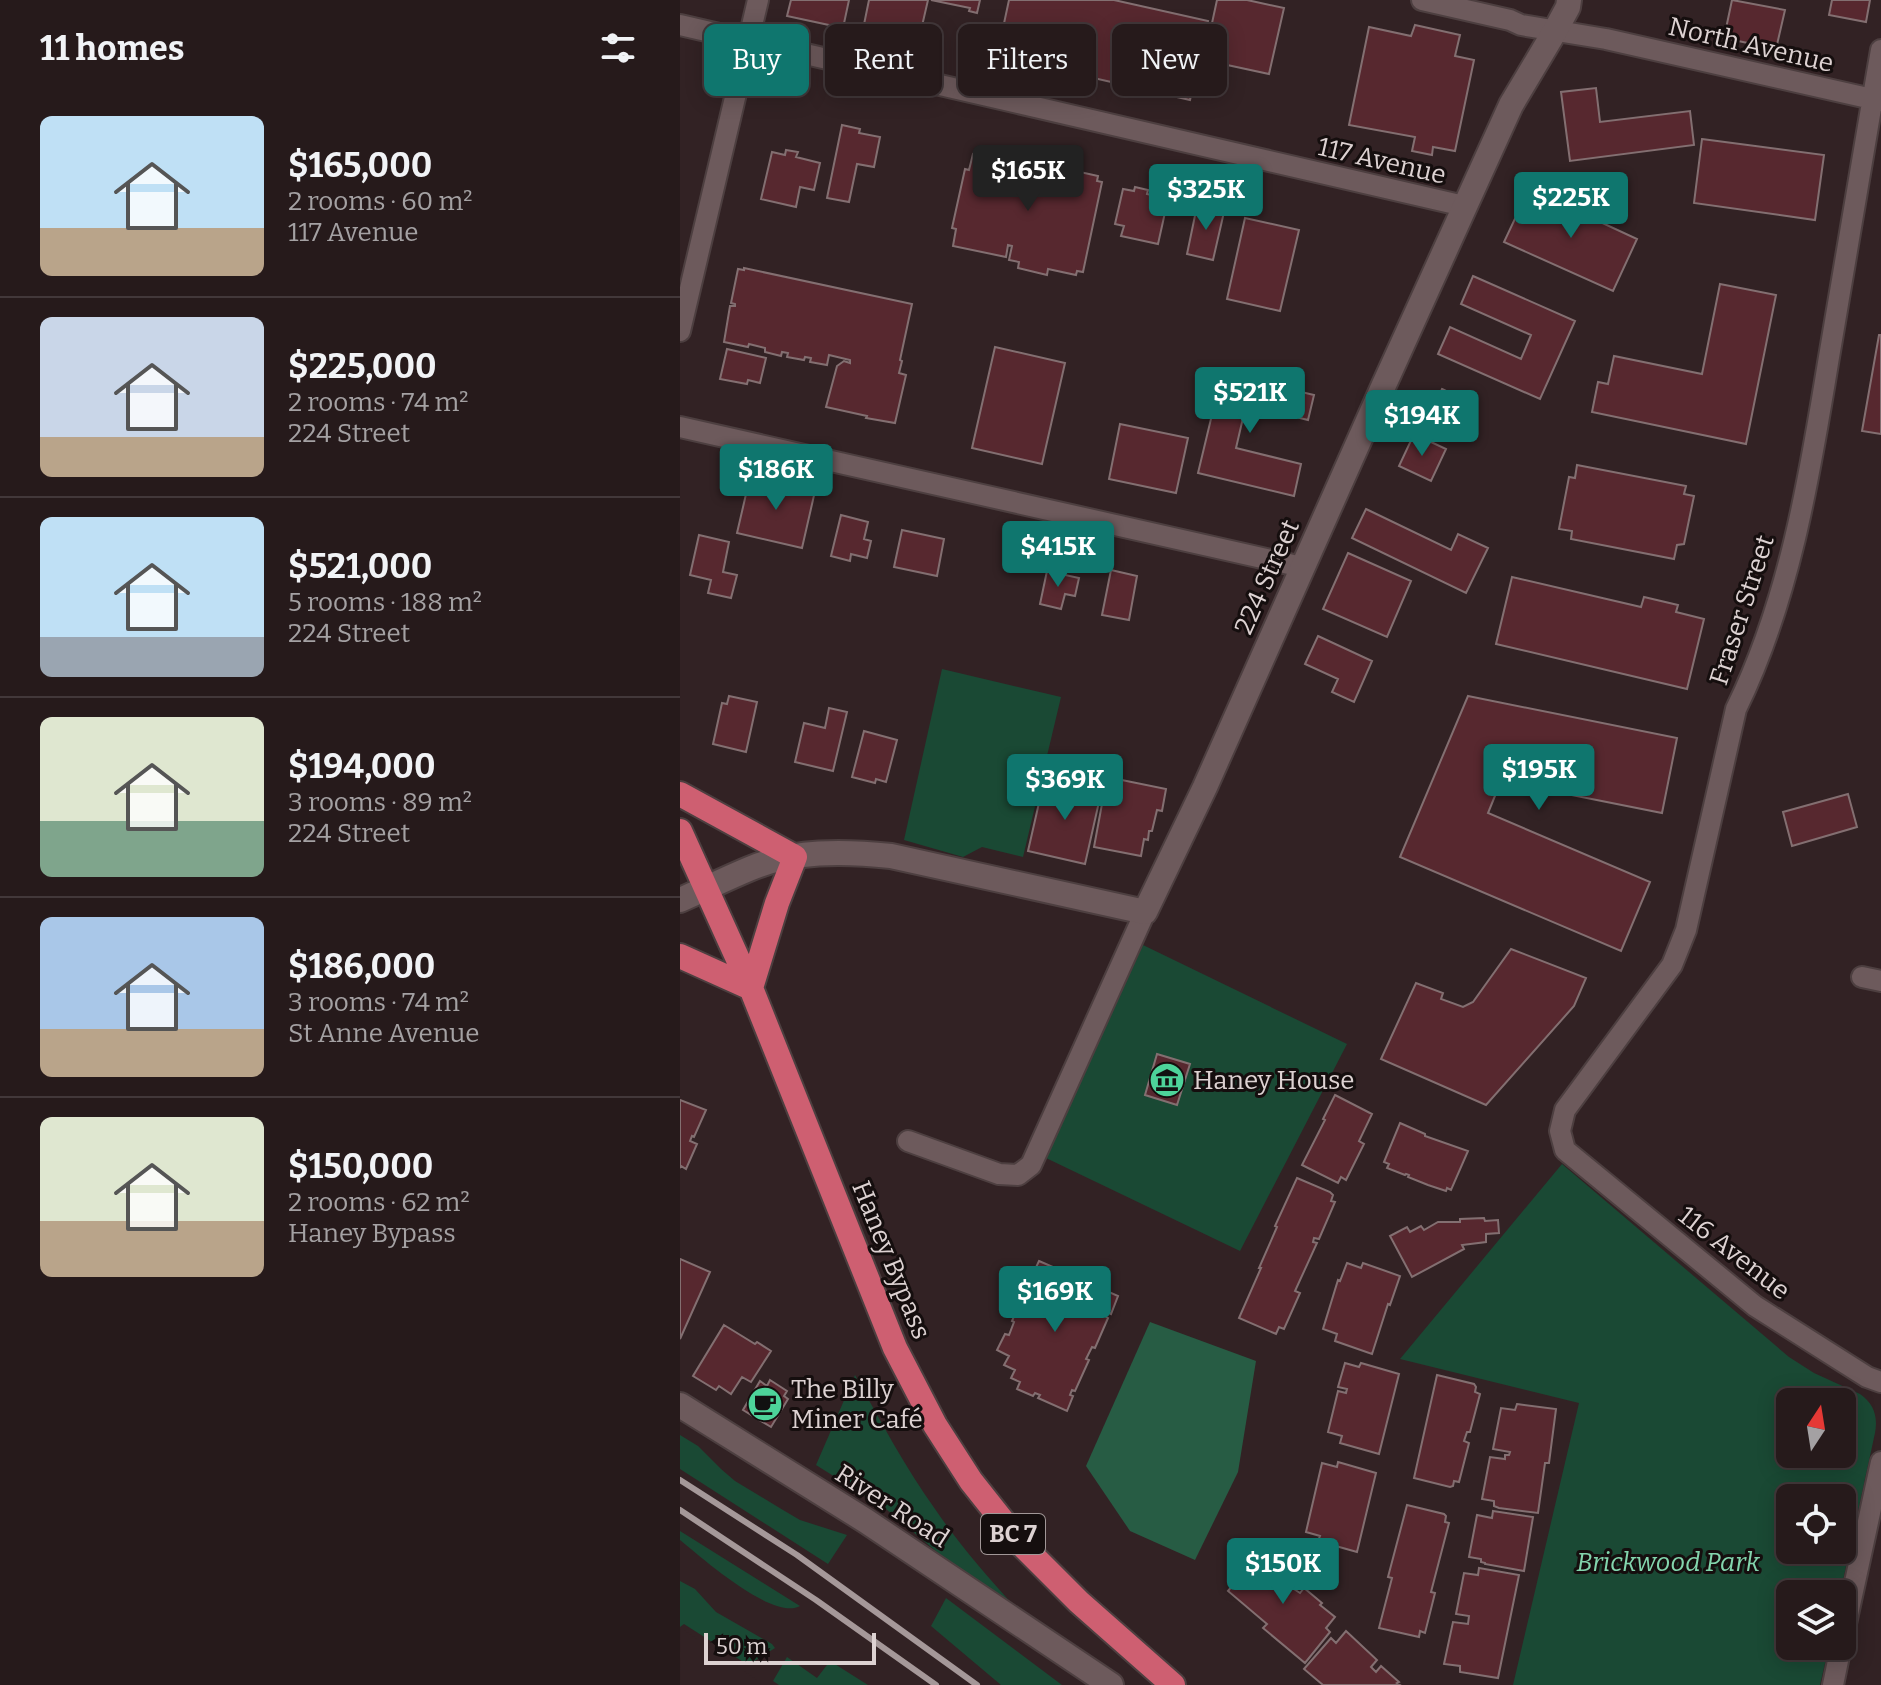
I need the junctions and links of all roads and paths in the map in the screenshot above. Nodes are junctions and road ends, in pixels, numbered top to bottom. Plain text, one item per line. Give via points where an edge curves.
1 (758, 0) edge
2 (1422, 0) edge
3 (1569, 0) edge
4 (753, 24) edge
5 (680, 25) edge
6 (704, 31) edge
7 (1555, 31) junction
8 (1881, 50) edge
9 (809, 55) edge
10 (736, 96) edge
11 (1876, 100) edge
12 (1464, 206) junction
13 (680, 331) edge
14 (680, 427) edge
15 (1302, 567) junction
16 (680, 794) edge
17 (680, 831) edge
18 (795, 857) junction
19 (706, 889) junction
20 (680, 900) edge
21 (1145, 912) junction
22 (680, 956) edge
23 (751, 988) junction
24 (908, 1141) dead end
25 (1565, 1150) joint
26 (1881, 1382) edge
27 (680, 1405) edge
28 (1881, 1462) edge
29 (1856, 1580) edge
30 (1838, 1660) edge
31 (1111, 1685) edge
32 (1173, 1685) edge
33 (1833, 1685) edge

1 - 4 street
2 - 7 street, North Avenue
3 - 7 street, 224 Street
5 - 6 street, 117 Avenue
7 - 11 street, North Avenue
7 - 12 street, 224 Street via 1511,105
8 - 11 street, Fraser Street
9 - 12 street, 117 Avenue
10 - 13 street
11 - 25 street, Fraser Street via 1807,488 1773,617 1736,709 1686,930 1672,965 1565,1110 1560,1131
12 - 15 street, 224 Street
14 - 15 street
15 - 21 street, 224 Street
16 - 18 highway
17 - 19 highway, Haney Bypass / BC 7
18 - 19 street via 750,868
18 - 21 street via 856,852 891,856
18 - 23 highway
19 - 20 street
19 - 23 highway, Haney Bypass / BC 7
21 - 24 street, 224 Street via 1031,1165 1018,1175 999,1174
22 - 23 highway
23 - 32 highway, Haney Bypass / BC 7 via 895,1348 935,1425 1021,1544
25 - 26 street, 116 Avenue via 1755,1306
27 - 31 street, River Road via 866,1521
28 - 29 street
30 - 33 street

